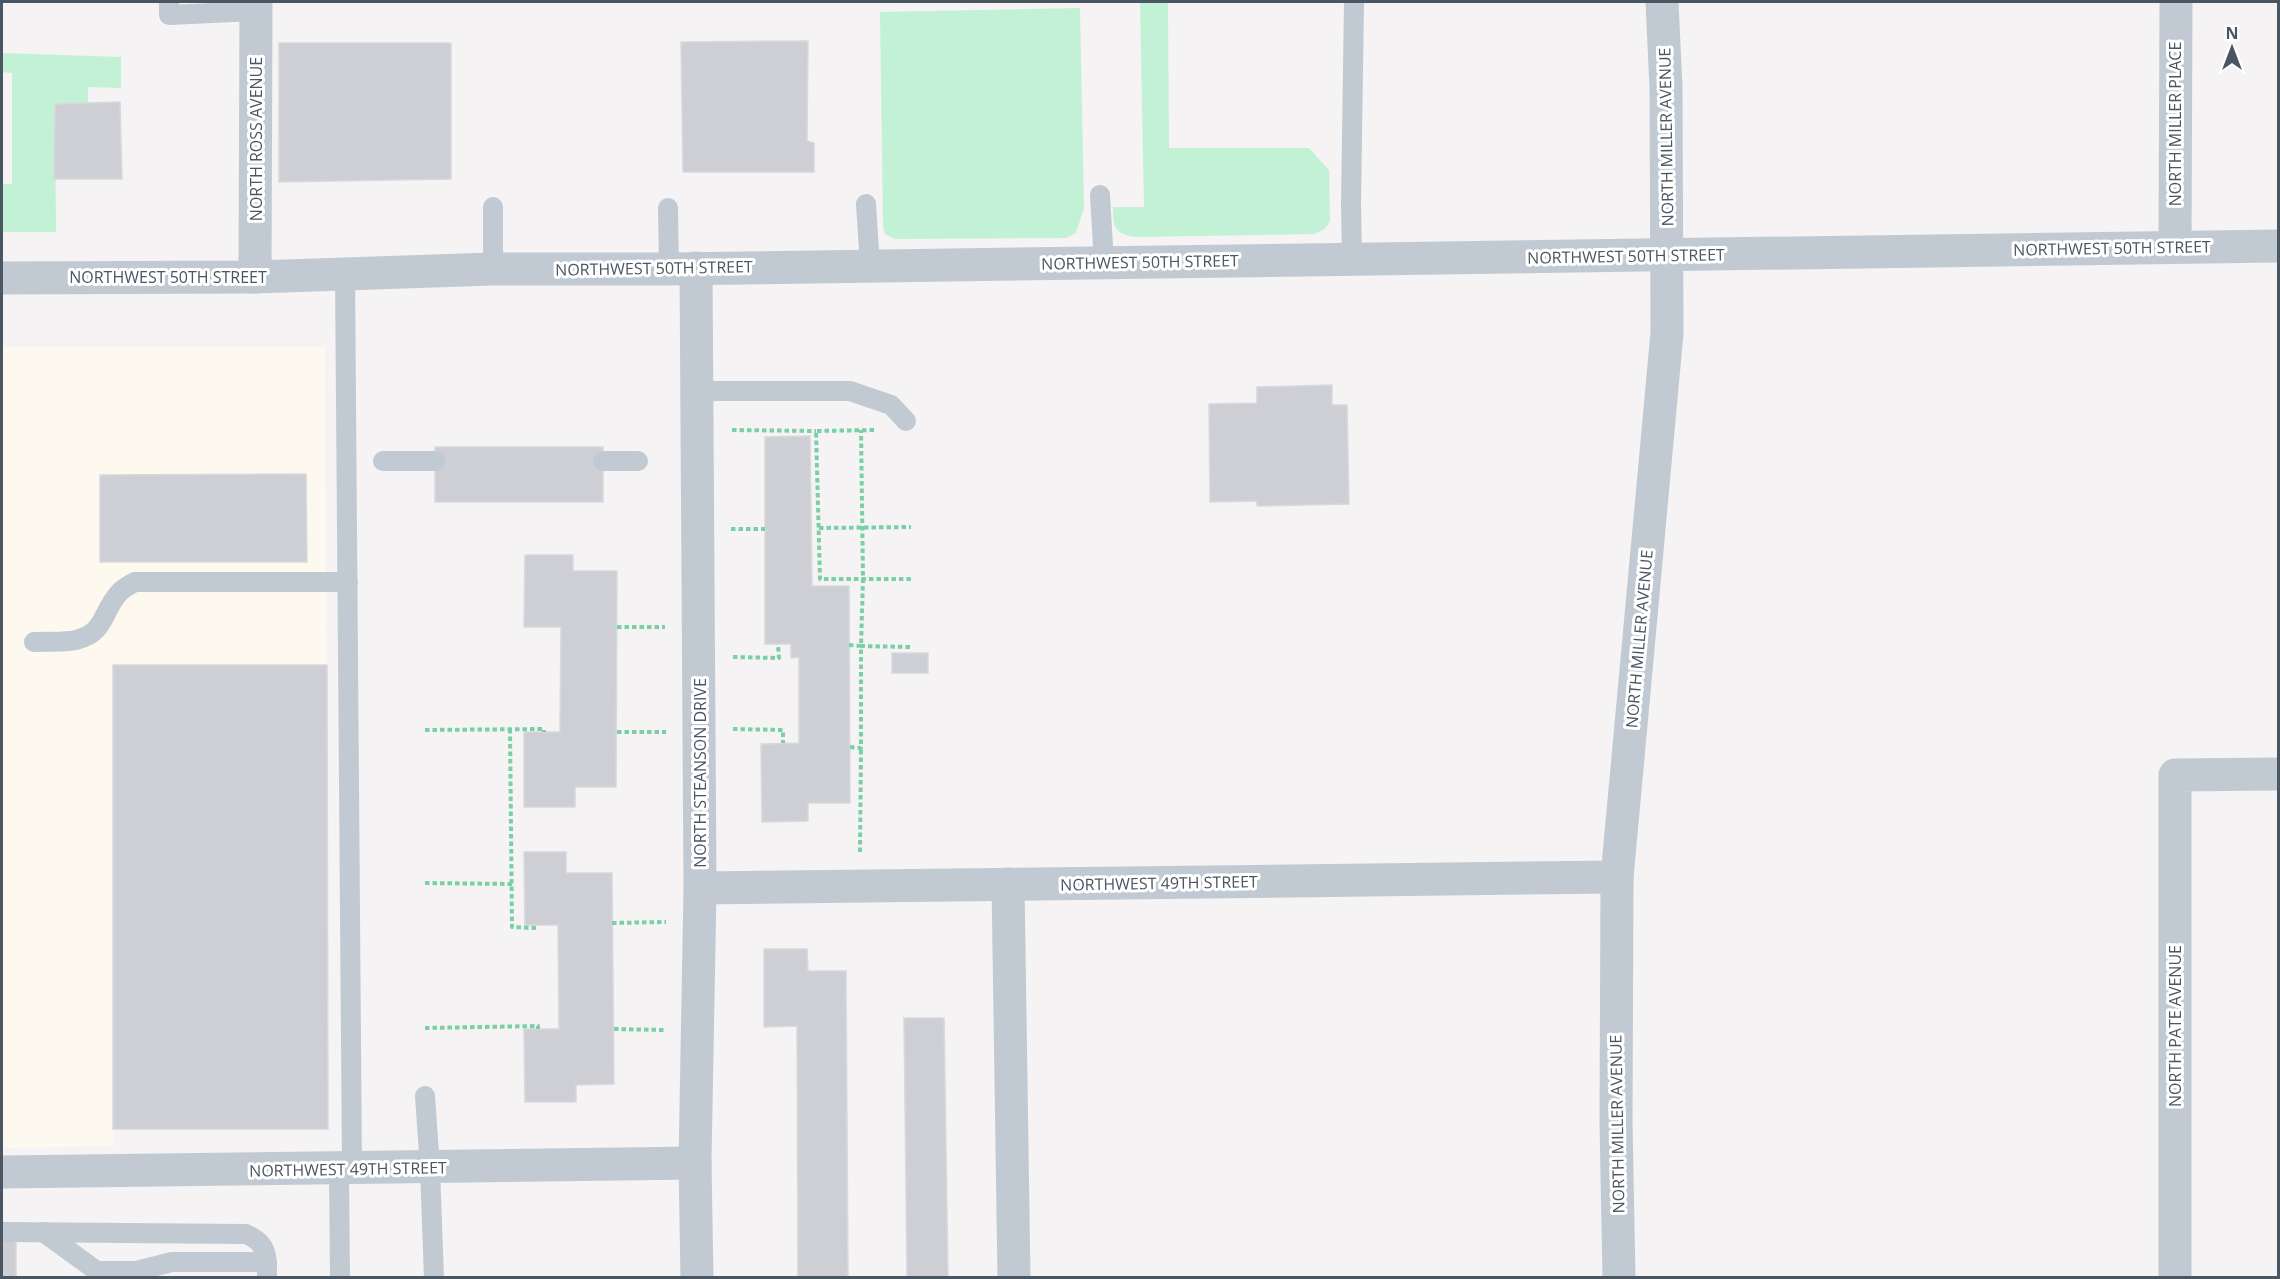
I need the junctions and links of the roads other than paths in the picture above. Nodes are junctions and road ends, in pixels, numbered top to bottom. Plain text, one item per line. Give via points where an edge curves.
1 (1354, 2) edge
2 (1662, 2) edge
3 (2176, 2) edge
4 (256, 6) edge
5 (169, 8) edge
6 (1100, 195) dead end
7 (866, 204) dead end
8 (493, 207) dead end
9 (668, 208) dead end
10 (2278, 246) edge
11 (2175, 247) junction
12 (1667, 255) junction
13 (1352, 259) junction
14 (1104, 263) junction
15 (870, 266) junction
16 (683, 268) junction
17 (493, 269) junction
18 (345, 274) junction
19 (255, 277) junction
20 (2, 278) edge
21 (697, 391) junction
22 (906, 422) dead end
23 (383, 461) dead end
24 (435, 461) dead end
25 (603, 461) dead end
26 (638, 461) dead end
27 (348, 582) junction
28 (34, 642) dead end
29 (2278, 774) edge
30 (1617, 877) junction
31 (1008, 884) junction
32 (700, 888) junction
33 (425, 1096) dead end
34 (695, 1163) junction
35 (430, 1168) junction
36 (346, 1169) junction
37 (2, 1172) edge
38 (2, 1232) edge
39 (43, 1232) junction
40 (267, 1270) edge
41 (340, 1278) edge
42 (434, 1278) edge
43 (697, 1278) edge
44 (1014, 1278) edge
45 (1619, 1278) edge
46 (2175, 1278) edge

1 - 13 lane
2 - 12 street, NORTH MILLER AVENUE
3 - 11 street, NORTH MILLER PLACE
4 - 5 lane
4 - 19 street, NORTH ROSS AVENUE
6 - 14 lane
7 - 15 lane
8 - 17 lane
9 - 16 lane
10 - 11 street, NORTHWEST 50TH STREET
11 - 12 street, NORTHWEST 50TH STREET
12 - 13 street, NORTHWEST 50TH STREET
12 - 30 street, NORTH MILLER AVENUE via 1667,333
13 - 14 street, NORTHWEST 50TH STREET
14 - 15 street, NORTHWEST 50TH STREET
15 - 16 street, NORTHWEST 50TH STREET
16 - 17 street, NORTHWEST 50TH STREET
16 - 21 street, NORTH STEANSON DRIVE
17 - 18 street, NORTHWEST 50TH STREET
18 - 19 street, NORTHWEST 50TH STREET
18 - 27 lane
19 - 20 street, NORTHWEST 50TH STREET
21 - 22 lane via 849,391 891,405
21 - 32 street, NORTH STEANSON DRIVE
23 - 24 lane
25 - 26 lane
27 - 28 lane via 135,582 121,590 102,624 92,633 76,640
27 - 36 lane
29 - 46 street, NORTH PATE AVENUE via 2175,776
30 - 31 street, NORTHWEST 49TH STREET
30 - 45 street, NORTH MILLER AVENUE
31 - 32 street, NORTHWEST 49TH STREET
31 - 44 street
32 - 34 street, NORTH STEANSON DRIVE
33 - 35 lane
34 - 35 street, NORTHWEST 49TH STREET
34 - 43 street, NORTH STEANSON DRIVE
35 - 36 street, NORTHWEST 49TH STREET
35 - 42 lane
36 - 37 street, NORTHWEST 49TH STREET
36 - 41 lane
38 - 39 lane
39 - 40 lane via 97,1272 136,1271 172,1262
39 - 40 lane via 246,1234 257,1238 265,1249

